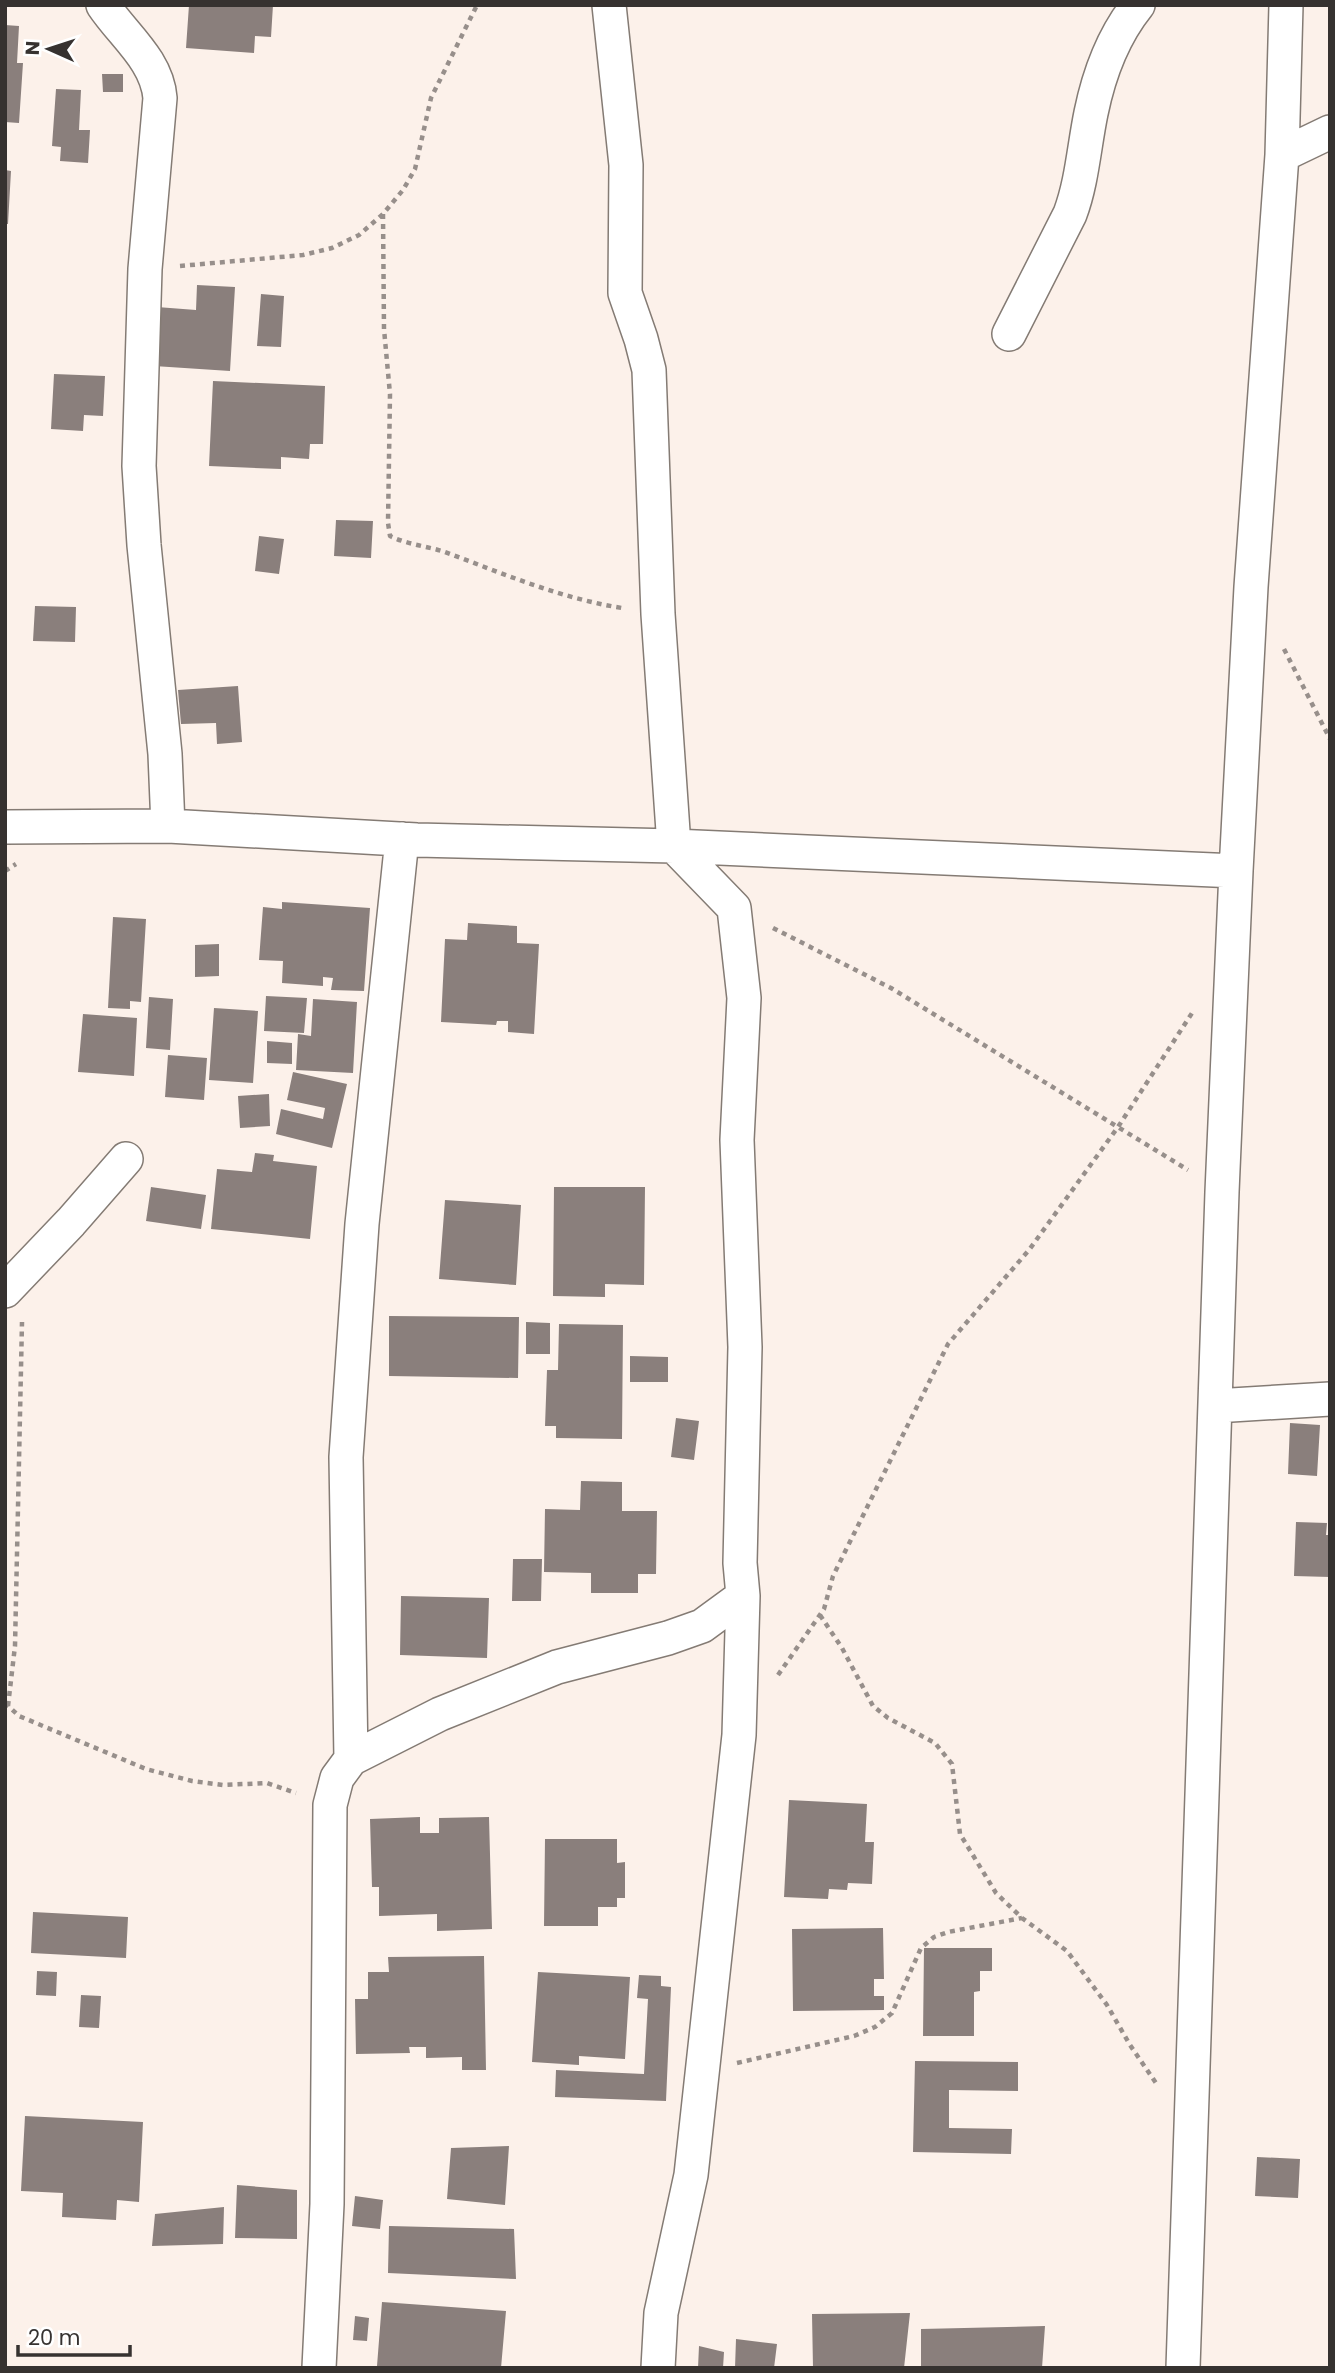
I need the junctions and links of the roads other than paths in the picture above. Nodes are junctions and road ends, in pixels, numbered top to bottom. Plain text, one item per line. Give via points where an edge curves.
1 (103, 5) edge
2 (609, 5) edge
3 (1139, 5) edge
4 (1286, 5) edge
5 (1330, 132) edge
6 (1282, 155) junction
7 (1009, 334) dead end
8 (168, 826) junction
9 (5, 827) edge
10 (402, 839) junction
11 (674, 846) junction
12 (1236, 871) junction
13 (126, 1159) dead end
14 (14, 1282) edge
15 (1330, 1399) edge
16 (1215, 1406) junction
17 (743, 1596) junction
18 (351, 1759) junction
19 (319, 2368) edge
20 (658, 2368) edge
21 (1183, 2368) edge

1 - 8 street via 159,83 145,269 139,466
2 - 11 street via 626,164 625,293 650,383 657,614
3 - 7 street via 1108,54 1070,214
4 - 6 street
5 - 6 street
6 - 12 street
8 - 9 street
8 - 10 street
10 - 11 street
10 - 18 street via 362,1224 346,1457
11 - 12 street
11 - 17 street via 734,908 744,999 737,1140 745,1346
12 - 16 street
13 - 14 street
15 - 16 street
16 - 21 street
17 - 18 street via 702,1626 557,1667 440,1714
17 - 20 street via 739,1735 691,2175 661,2313
18 - 19 street via 337,1778 330,1805 327,2203

